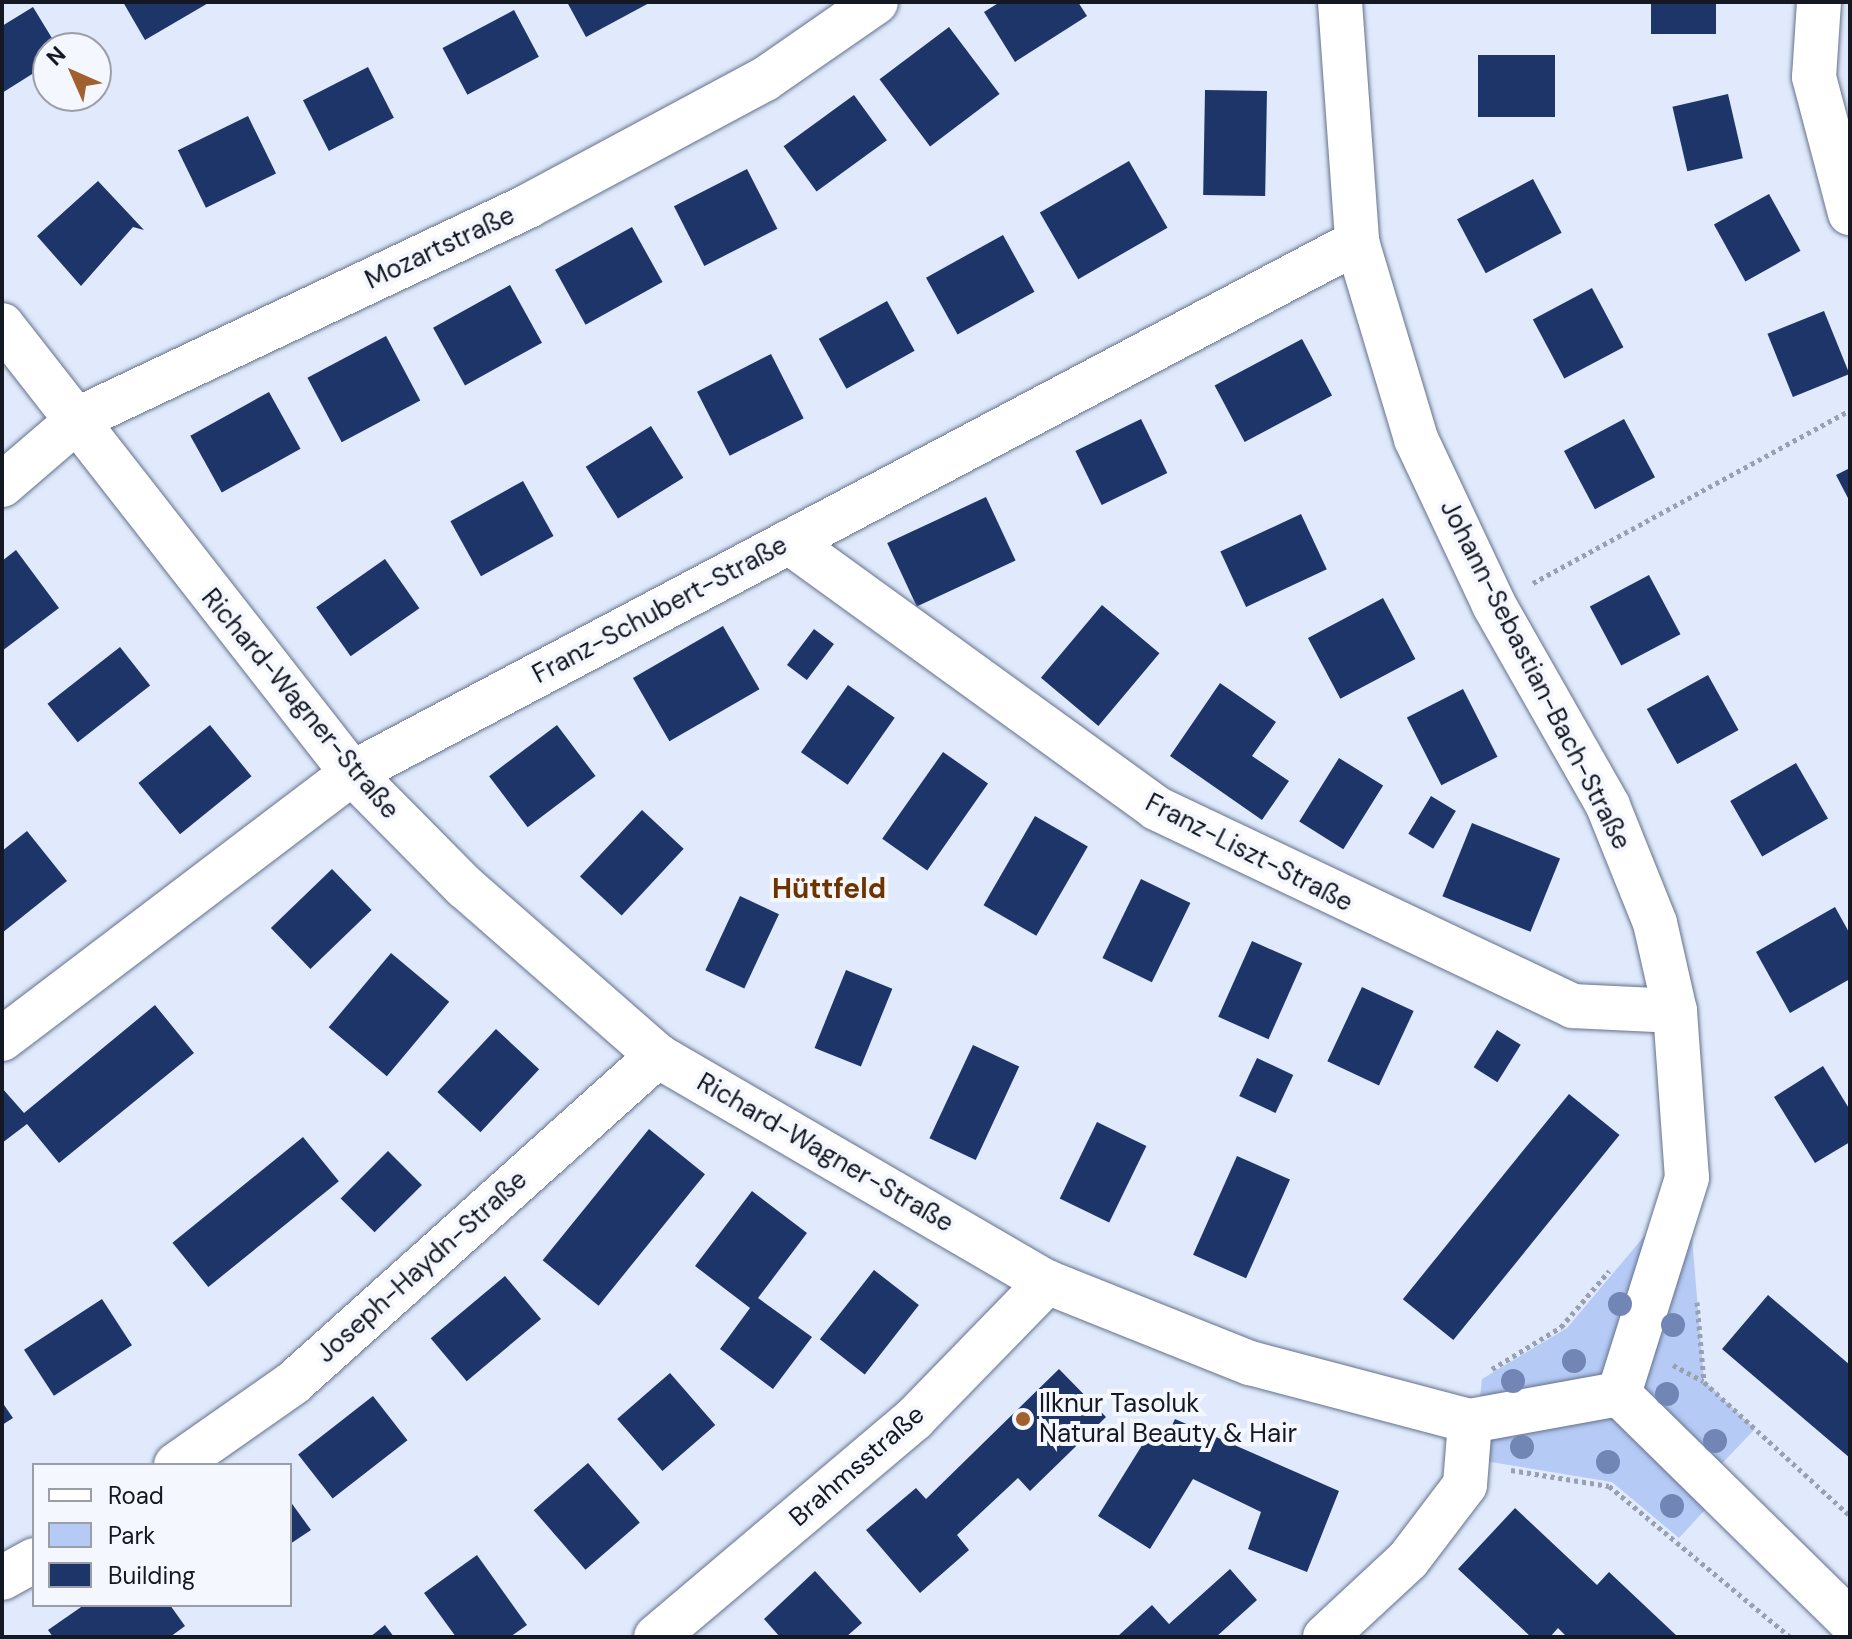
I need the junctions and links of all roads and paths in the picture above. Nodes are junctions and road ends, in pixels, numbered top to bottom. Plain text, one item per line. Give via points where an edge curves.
1 (876, 2) edge
2 (1340, 2) edge
3 (1819, 2) edge
4 (1850, 213) edge
5 (1357, 242) junction
6 (2, 325) edge
7 (1850, 410) edge
8 (80, 418) junction
9 (2, 485) edge
10 (789, 542) junction
11 (1494, 605) junction
12 (352, 773) junction
13 (1675, 1011) junction
14 (2, 1039) edge
15 (658, 1056) junction
16 (1612, 1267) dead end
17 (1047, 1282) junction
18 (1696, 1288) dead end
19 (1619, 1394) junction
20 (1468, 1442) junction
21 (179, 1463) edge
22 (1850, 1516) edge
23 (32, 1561) edge
24 (2, 1578) edge
25 (1850, 1621) edge
26 (656, 1637) edge
27 (1325, 1637) edge
28 (1790, 1637) edge

1 - 8 street, Mozartstraße via 765,79 528,206
2 - 5 street, Johann-Sebastian-Bach-Straße
3 - 4 street via 1814,77
5 - 10 street, Franz-Schubert-Straße
5 - 11 street, Johann-Sebastian-Bach-Straße via 1416,439
6 - 8 street, Richard-Wagner-Straße
7 - 11 path
8 - 9 street, Mozartstraße
8 - 12 street, Richard-Wagner-Straße via 221,615
10 - 12 street, Franz-Schubert-Straße
10 - 13 street, Franz-Liszt-Straße via 1156,808 1416,938 1573,1006
11 - 13 street, Johann-Sebastian-Bach-Straße via 1608,806 1655,923
12 - 14 street, Franz-Schubert-Straße
12 - 15 street, Richard-Wagner-Straße via 510,929
13 - 19 street, Johann-Sebastian-Bach-Straße via 1687,1178
15 - 17 street, Richard-Wagner-Straße
15 - 21 street, Joseph-Haydn-Straße via 293,1383
16 - 20 path via 1561,1327 1478,1378
17 - 20 street, Richard-Wagner-Straße
17 - 26 street, Brahmsstraße via 914,1419
18 - 22 path via 1704,1382
19 - 20 street, Richard-Wagner-Straße
19 - 25 street
20 - 27 street via 1465,1485 1408,1560
20 - 28 path via 1609,1486
23 - 24 street

